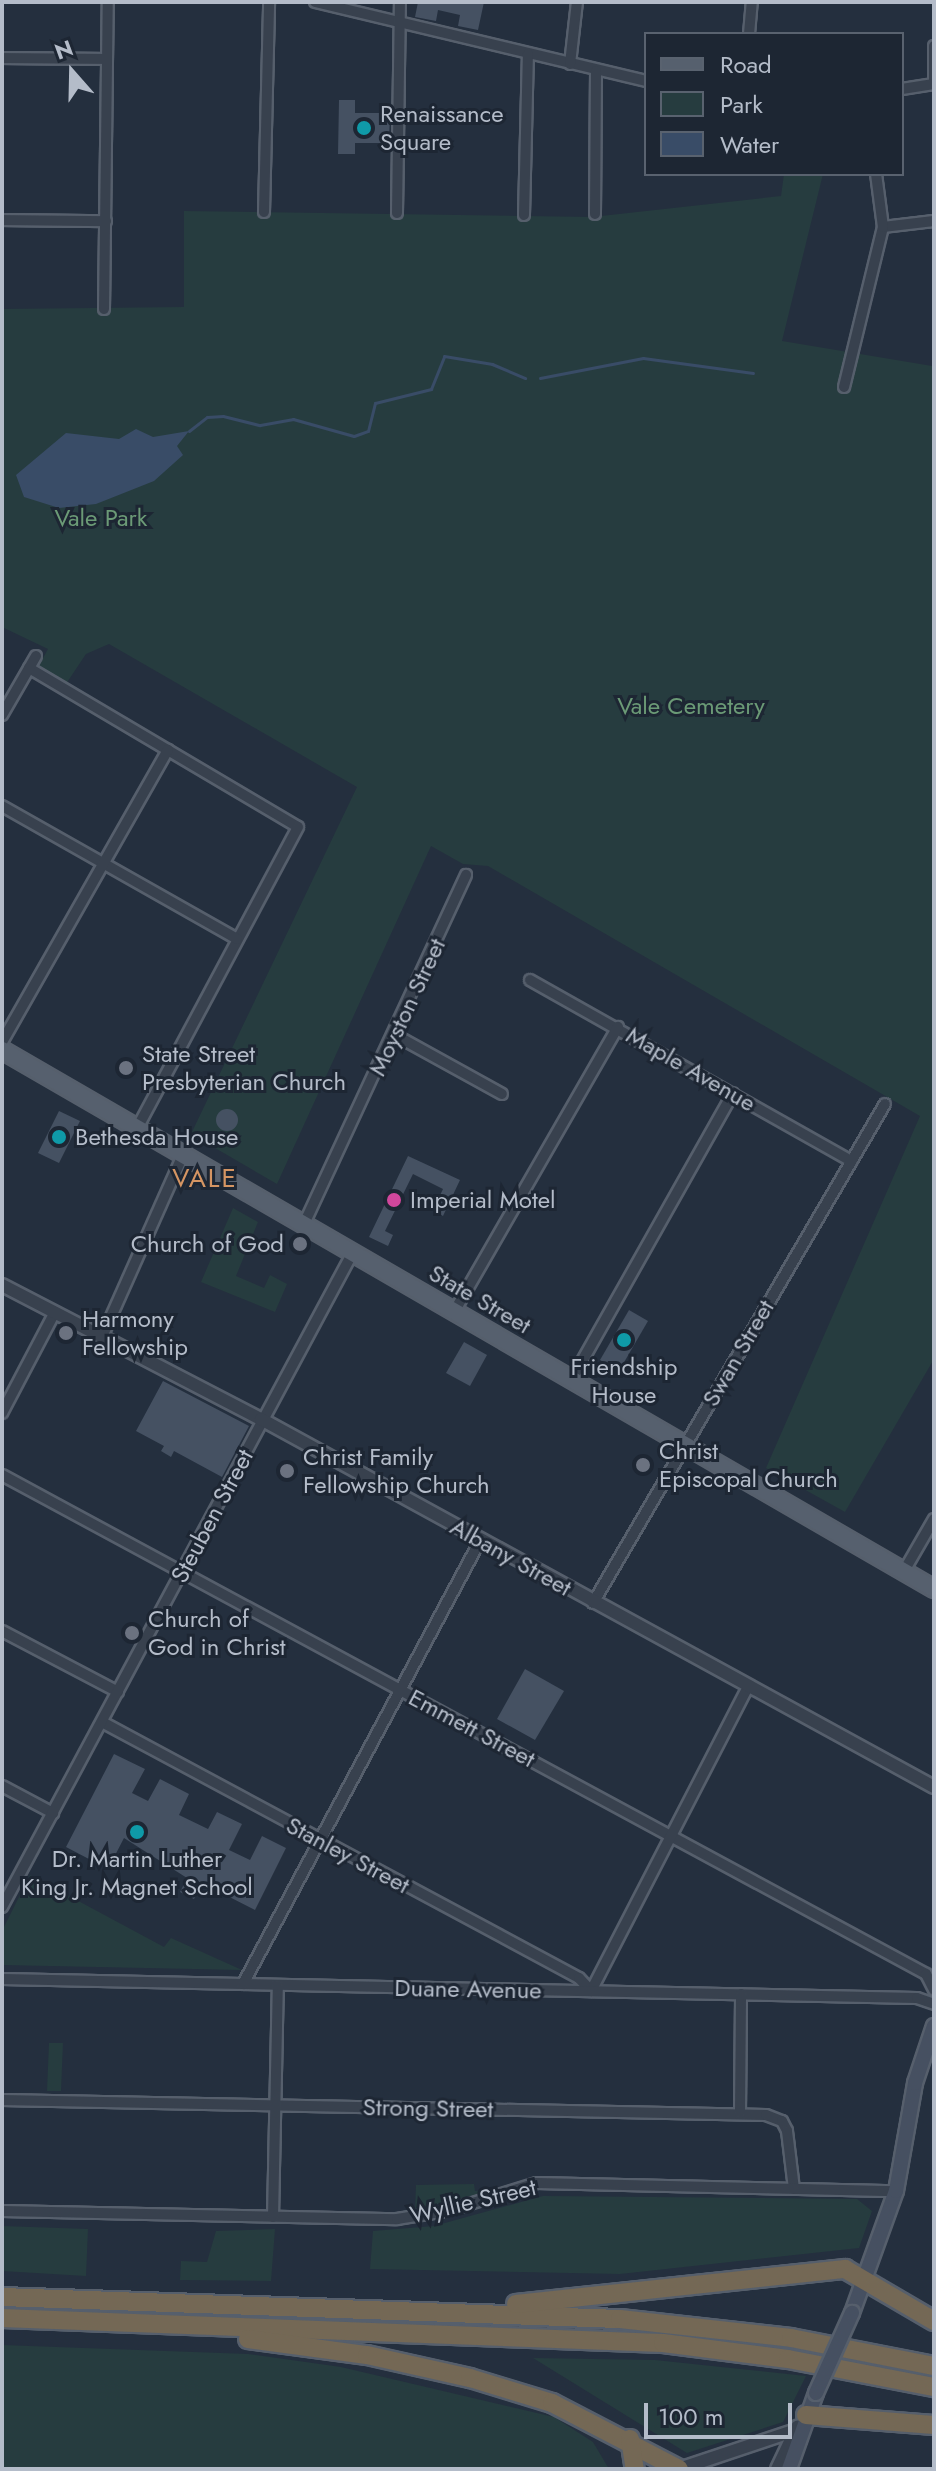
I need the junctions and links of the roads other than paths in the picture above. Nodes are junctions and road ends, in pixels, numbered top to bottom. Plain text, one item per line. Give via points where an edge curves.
1 (108, 2) edge
2 (269, 2) edge
3 (315, 2) edge
4 (400, 2) edge
5 (577, 2) edge
6 (752, 2) edge
7 (396, 21) junction
8 (749, 32) edge
9 (934, 46) edge
10 (528, 54) junction
11 (2, 58) edge
12 (107, 59) junction
13 (570, 64) junction
14 (596, 71) junction
15 (644, 81) edge
16 (934, 82) edge
17 (904, 89) edge
18 (876, 176) edge
19 (264, 212) dead end
20 (397, 213) dead end
21 (595, 214) dead end
22 (524, 215) dead end
23 (2, 220) edge
24 (106, 221) junction
25 (934, 221) edge
26 (883, 227) junction
27 (104, 309) dead end
28 (844, 387) dead end
29 (36, 656) dead end
30 (29, 668) junction
31 (2, 715) edge
32 (168, 750) junction
33 (2, 806) edge
34 (103, 863) junction
35 (466, 875) dead end
36 (237, 939) junction
37 (530, 980) dead end
38 (618, 1027) junction
39 (395, 1035) junction
40 (2, 1042) edge
41 (2, 1050) edge
42 (733, 1093) junction
43 (502, 1094) dead end
44 (885, 1104) dead end
45 (137, 1128) junction
46 (183, 1155) junction
47 (851, 1161) junction
48 (304, 1224) junction
49 (353, 1252) junction
50 (2, 1285) edge
51 (55, 1312) junction
52 (454, 1312) junction
53 (102, 1337) junction
54 (572, 1379) junction
55 (2, 1413) edge
56 (261, 1419) junction
57 (685, 1443) junction
58 (2, 1475) edge
59 (934, 1519) edge
60 (481, 1539) junction
61 (904, 1571) junction
62 (182, 1573) junction
63 (934, 1589) edge
64 (593, 1603) junction
65 (2, 1631) edge
66 (749, 1685) junction
67 (402, 1691) junction
68 (118, 1692) junction
69 (102, 1722) junction
70 (2, 1786) edge
71 (934, 1787) edge
72 (53, 1813) junction
73 (672, 1834) junction
74 (321, 1841) junction
75 (2, 1907) edge
76 (2, 1979) edge
77 (243, 1984) junction
78 (278, 1985) junction
79 (934, 1990) edge
80 (591, 1991) junction
81 (741, 1994) junction
82 (934, 2004) edge
83 (934, 2026) edge
84 (2, 2100) edge
85 (275, 2106) junction
86 (740, 2113) junction
87 (794, 2189) junction
88 (896, 2191) junction
89 (2, 2211) edge
90 (273, 2217) junction
91 (867, 2281) junction
92 (2, 2297) edge
93 (313, 2309) junction
94 (2, 2318) edge
95 (934, 2321) edge
96 (138, 2325) junction
97 (934, 2366) edge
98 (934, 2387) edge
99 (801, 2422) junction
100 (934, 2425) edge
101 (630, 2439) junction
102 (635, 2469) edge
103 (679, 2469) edge
104 (777, 2469) edge
105 (789, 2469) edge

1 - 12 street
2 - 19 street
3 - 7 street
4 - 7 street
5 - 13 street
6 - 8 street
7 - 10 street
7 - 20 street
9 - 16 street
10 - 13 street
10 - 22 street
11 - 12 street
12 - 24 street
13 - 14 street
14 - 15 street
14 - 21 street
16 - 17 street
18 - 26 street
23 - 24 street
24 - 27 street
25 - 26 street
26 - 28 street
29 - 30 street
30 - 31 street
30 - 32 street
32 - 34 street
32 - 36 street via 298,827
33 - 34 street
34 - 36 street
34 - 40 street
35 - 39 street, Moyston Street
36 - 45 street
37 - 38 street, Maple Avenue
38 - 42 street, Maple Avenue
38 - 52 street
39 - 43 street
39 - 48 street, Moyston Street
41 - 45 main road, State Street
42 - 47 street, Maple Avenue
42 - 54 street
44 - 47 street, Swan Street
45 - 46 main road, State Street
46 - 48 main road, State Street
46 - 53 street
47 - 57 street, Swan Street
48 - 49 main road, State Street
49 - 52 main road, State Street
49 - 56 street, Steuben Street
50 - 51 street, Albany Street
51 - 53 street, Albany Street
51 - 55 street
52 - 54 main road, State Street
53 - 56 street, Albany Street
54 - 57 main road, State Street
56 - 60 street, Albany Street
56 - 62 street, Steuben Street
57 - 61 main road, State Street
57 - 64 street, Swan Street
58 - 62 street, Emmett Street
59 - 61 street
60 - 64 street, Albany Street
60 - 67 street
61 - 63 main road, State Street
62 - 67 street, Emmett Street
62 - 68 street, Steuben Street
64 - 66 street, Albany Street
65 - 68 street
66 - 71 street, Albany Street
66 - 73 street
67 - 73 street, Emmett Street
67 - 74 street
68 - 69 street, Steuben Street
69 - 72 street, Steuben Street
69 - 74 street, Stanley Street
70 - 72 street
72 - 75 street, Steuben Street
73 - 79 street, Emmett Street via 926,1974
73 - 80 street
74 - 77 street
74 - 80 street, Stanley Street via 579,1978
76 - 77 street, Duane Avenue
77 - 78 street, Duane Avenue
78 - 80 street, Duane Avenue
78 - 85 street
80 - 81 street, Duane Avenue
81 - 82 street, Duane Avenue via 917,1998
81 - 86 street
83 - 88 main road via 915,2083
84 - 85 street, Strong Street
85 - 86 street, Strong Street
85 - 90 street
86 - 87 street, Strong Street via 782,2121
87 - 88 street, Wyllie Street
87 - 90 street, Wyllie Street via 537,2183 447,2211 397,2219
88 - 91 main road
89 - 90 street, Wyllie Street
91 - 93 highway via 858,2271 832,2268 583,2301
91 - 95 highway via 876,2292
91 - 99 main road, bridge
92 - 93 highway
93 - 97 highway via 665,2323 825,2343
94 - 96 highway
96 - 98 highway via 663,2343 822,2364
96 - 101 highway via 352,2352 470,2378 552,2403
99 - 100 highway
99 - 103 street
99 - 104 street
99 - 105 main road
101 - 102 highway
101 - 103 highway

